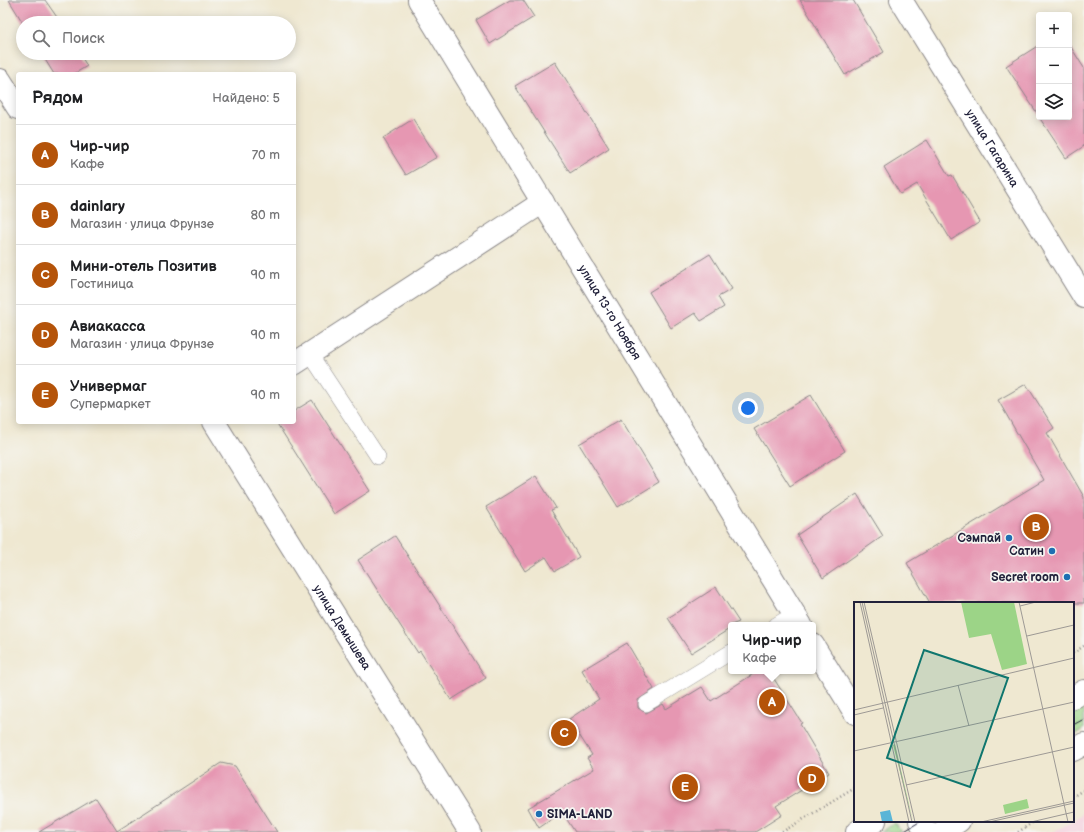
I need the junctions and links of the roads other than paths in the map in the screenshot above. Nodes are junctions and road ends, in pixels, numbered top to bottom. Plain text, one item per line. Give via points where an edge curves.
1 (419, 0) edge
2 (901, 0) edge
3 (0, 80) edge
4 (16, 105) edge
5 (543, 202) junction
6 (1084, 297) edge
7 (302, 359) edge
8 (215, 424) edge
9 (378, 457) dead end
10 (798, 619) edge
11 (787, 622) edge
12 (816, 650) edge
13 (728, 654) edge
14 (1084, 690) edge
15 (1074, 696) edge
16 (646, 704) dead end
17 (854, 711) edge
18 (1084, 744) edge
19 (1074, 749) edge
20 (873, 822) edge
21 (921, 822) edge
22 (957, 822) edge
23 (470, 832) edge
24 (858, 832) edge
25 (926, 832) edge
26 (942, 832) edge

1 - 5 street, улица 13-го Ноября
2 - 6 street, улица Гагарина
3 - 4 street
5 - 7 street
5 - 10 street, улица 13-го Ноября
7 - 9 lane
8 - 23 street, улица Демышева
10 - 11 lane
12 - 17 street
13 - 16 lane
14 - 15 street
18 - 19 street
20 - 24 street
21 - 25 street
22 - 26 street

